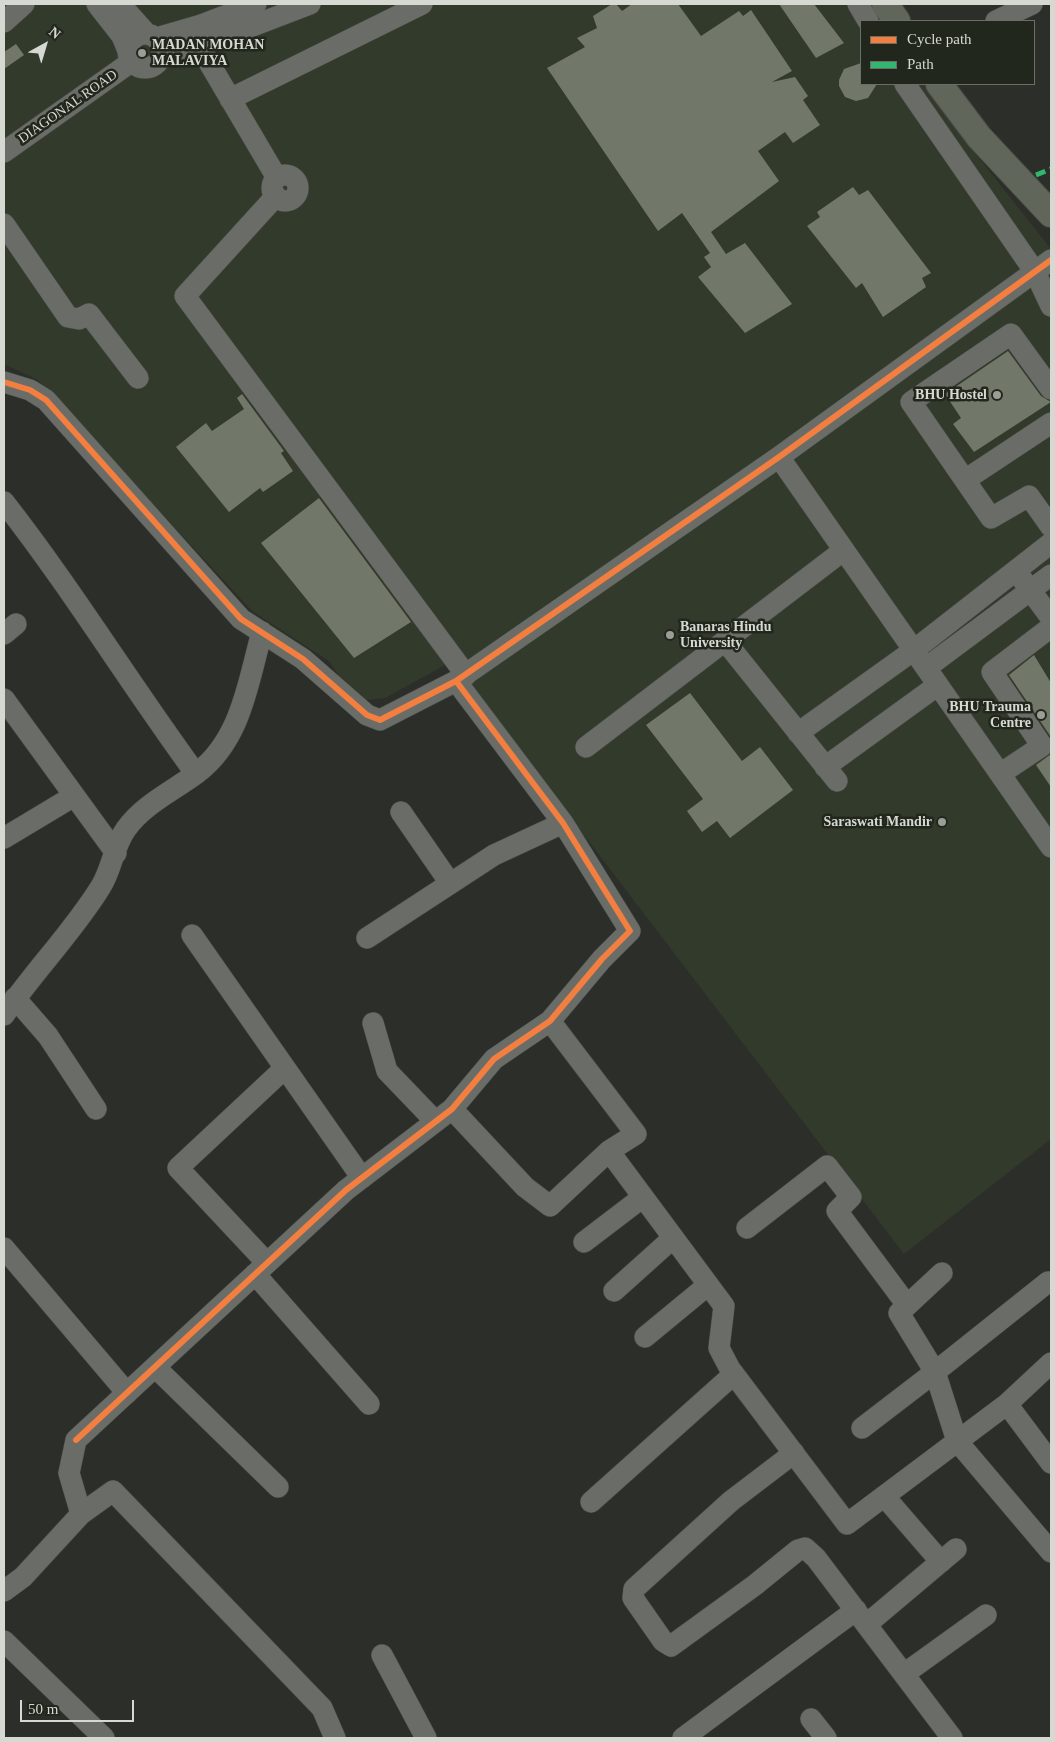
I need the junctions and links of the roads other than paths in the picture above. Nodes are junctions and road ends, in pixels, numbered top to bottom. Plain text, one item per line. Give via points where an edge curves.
1 (24, 4) edge
2 (256, 4) edge
3 (310, 4) edge
4 (422, 4) edge
5 (858, 4) edge
6 (886, 4) edge
7 (905, 4) edge
8 (1032, 4) edge
9 (110, 7) edge
10 (867, 20) edge
11 (896, 20) edge
12 (914, 20) edge
13 (998, 20) edge
14 (4, 22) edge
15 (155, 42) junction
16 (198, 44) junction
17 (129, 56) junction
18 (906, 85) edge
19 (940, 85) edge
20 (958, 85) edge
21 (230, 99) junction
22 (4, 152) edge
23 (1051, 190) edge
24 (1051, 214) edge
25 (4, 224) edge
26 (1043, 266) edge
27 (1051, 306) edge
28 (138, 378) dead end
29 (4, 382) edge
30 (1051, 389) edge
31 (1051, 423) edge
32 (779, 457) junction
33 (964, 480) junction
34 (4, 502) edge
35 (1051, 527) edge
36 (1051, 543) edge
37 (844, 550) junction
38 (1017, 570) junction
39 (1051, 575) edge
40 (1030, 591) junction
41 (1051, 618) edge
42 (1051, 627) edge
43 (262, 632) junction
44 (724, 641) junction
45 (914, 650) junction
46 (932, 676) junction
47 (461, 678) junction
48 (4, 699) edge
49 (798, 733) junction
50 (586, 747) dead end
51 (196, 774) junction
52 (1000, 774) junction
53 (74, 796) junction
54 (401, 812) dead end
55 (563, 823) junction
56 (4, 838) edge
57 (1051, 847) edge
58 (116, 853) junction
59 (450, 882) junction
60 (192, 935) dead end
61 (367, 938) dead end
62 (9, 1006) edge
63 (550, 1021) junction
64 (373, 1023) dead end
65 (285, 1068) junction
66 (96, 1109) dead end
67 (444, 1115) junction
68 (609, 1151) junction
69 (362, 1178) junction
70 (643, 1197) junction
71 (747, 1228) dead end
72 (674, 1238) junction
73 (584, 1242) dead end
74 (4, 1248) edge
75 (261, 1269) junction
76 (942, 1273) dead end
77 (1048, 1282) dead end
78 (708, 1285) junction
79 (614, 1291) dead end
80 (907, 1305) junction
81 (645, 1336) dead end
82 (1051, 1362) edge
83 (155, 1367) junction
84 (935, 1372) junction
85 (734, 1374) junction
86 (127, 1393) junction
87 (369, 1404) dead end
88 (1007, 1404) junction
89 (862, 1428) dead end
90 (957, 1441) junction
91 (1047, 1449) edge
92 (794, 1453) junction
93 (278, 1488) dead end
94 (884, 1496) junction
95 (591, 1502) dead end
96 (81, 1514) junction
97 (1051, 1552) edge
98 (4, 1591) edge
99 (986, 1615) dead end
100 (861, 1617) junction
101 (4, 1641) edge
102 (382, 1655) dead end
103 (904, 1674) junction
104 (811, 1720) dead end
105 (104, 1738) edge
106 (335, 1738) edge
107 (426, 1738) edge
108 (683, 1738) edge
109 (826, 1738) edge
110 (952, 1738) edge

1 - 14 street
2 - 15 street
3 - 16 street
4 - 21 street
5 - 10 street
6 - 11 main road
7 - 12 main road
8 - 13 street
9 - 15 street
9 - 17 street
15 - 16 street
15 - 17 street via 133,39
15 - 17 street via 157,64 141,68
16 - 21 street
17 - 22 street, DIAGONAL ROAD
18 - 26 street
19 - 24 main road via 979,137
20 - 23 main road via 992,130
21 - 47 street via 276,187 185,296
25 - 28 street via 68,317 79,319 89,314
26 - 27 street
26 - 32 street
29 - 43 street via 30,390 46,400 241,619
30 - 33 street via 1011,334 911,402
31 - 33 street
32 - 37 street
32 - 47 street
33 - 35 street via 991,518 1029,496
34 - 51 street via 68,587
36 - 38 street
37 - 44 street
37 - 45 street
38 - 40 street
38 - 45 street
39 - 40 street
40 - 41 street
40 - 46 street
42 - 52 street via 992,672 1042,746
43 - 47 street via 303,659 367,715 380,720
43 - 51 street via 237,721 225,746
44 - 49 street
44 - 50 street
45 - 46 street
45 - 49 street
46 - 49 street via 831,774
46 - 52 street
47 - 55 street
48 - 53 street
51 - 58 street via 171,789 126,828
52 - 57 street
53 - 56 street
53 - 58 street
54 - 59 street
55 - 59 street via 494,855
55 - 63 street via 630,930
58 - 62 street via 101,888
59 - 61 street
60 - 65 street
62 - 66 street via 48,1036
63 - 67 street via 494,1059
63 - 68 street via 636,1134
64 - 67 street via 387,1071
65 - 69 street
65 - 75 street via 178,1168
67 - 68 street via 524,1187 550,1206
67 - 69 street
68 - 70 street
69 - 75 street
70 - 72 street
70 - 73 street
71 - 80 street via 827,1166 851,1197 837,1211
72 - 78 street
72 - 79 street
74 - 86 street
75 - 83 street
75 - 87 street
76 - 80 street
77 - 84 street
78 - 81 street
78 - 85 street via 724,1306 719,1348
80 - 84 street via 899,1313
82 - 88 street
83 - 86 street
83 - 93 street
84 - 89 street
84 - 90 street
85 - 92 street
85 - 95 street
86 - 96 street via 76,1440 69,1473
88 - 90 street
88 - 91 street
90 - 94 street
90 - 97 street
92 - 94 street via 847,1524
92 - 100 street via 731,1501 634,1589 633,1598 663,1641 671,1646 756,1585 798,1550 805,1548
94 - 100 street via 948,1556
96 - 98 street via 23,1577
96 - 106 street via 113,1491 322,1708
99 - 103 street
100 - 103 street
100 - 108 street
101 - 105 street
102 - 107 street
103 - 110 street
104 - 109 street

